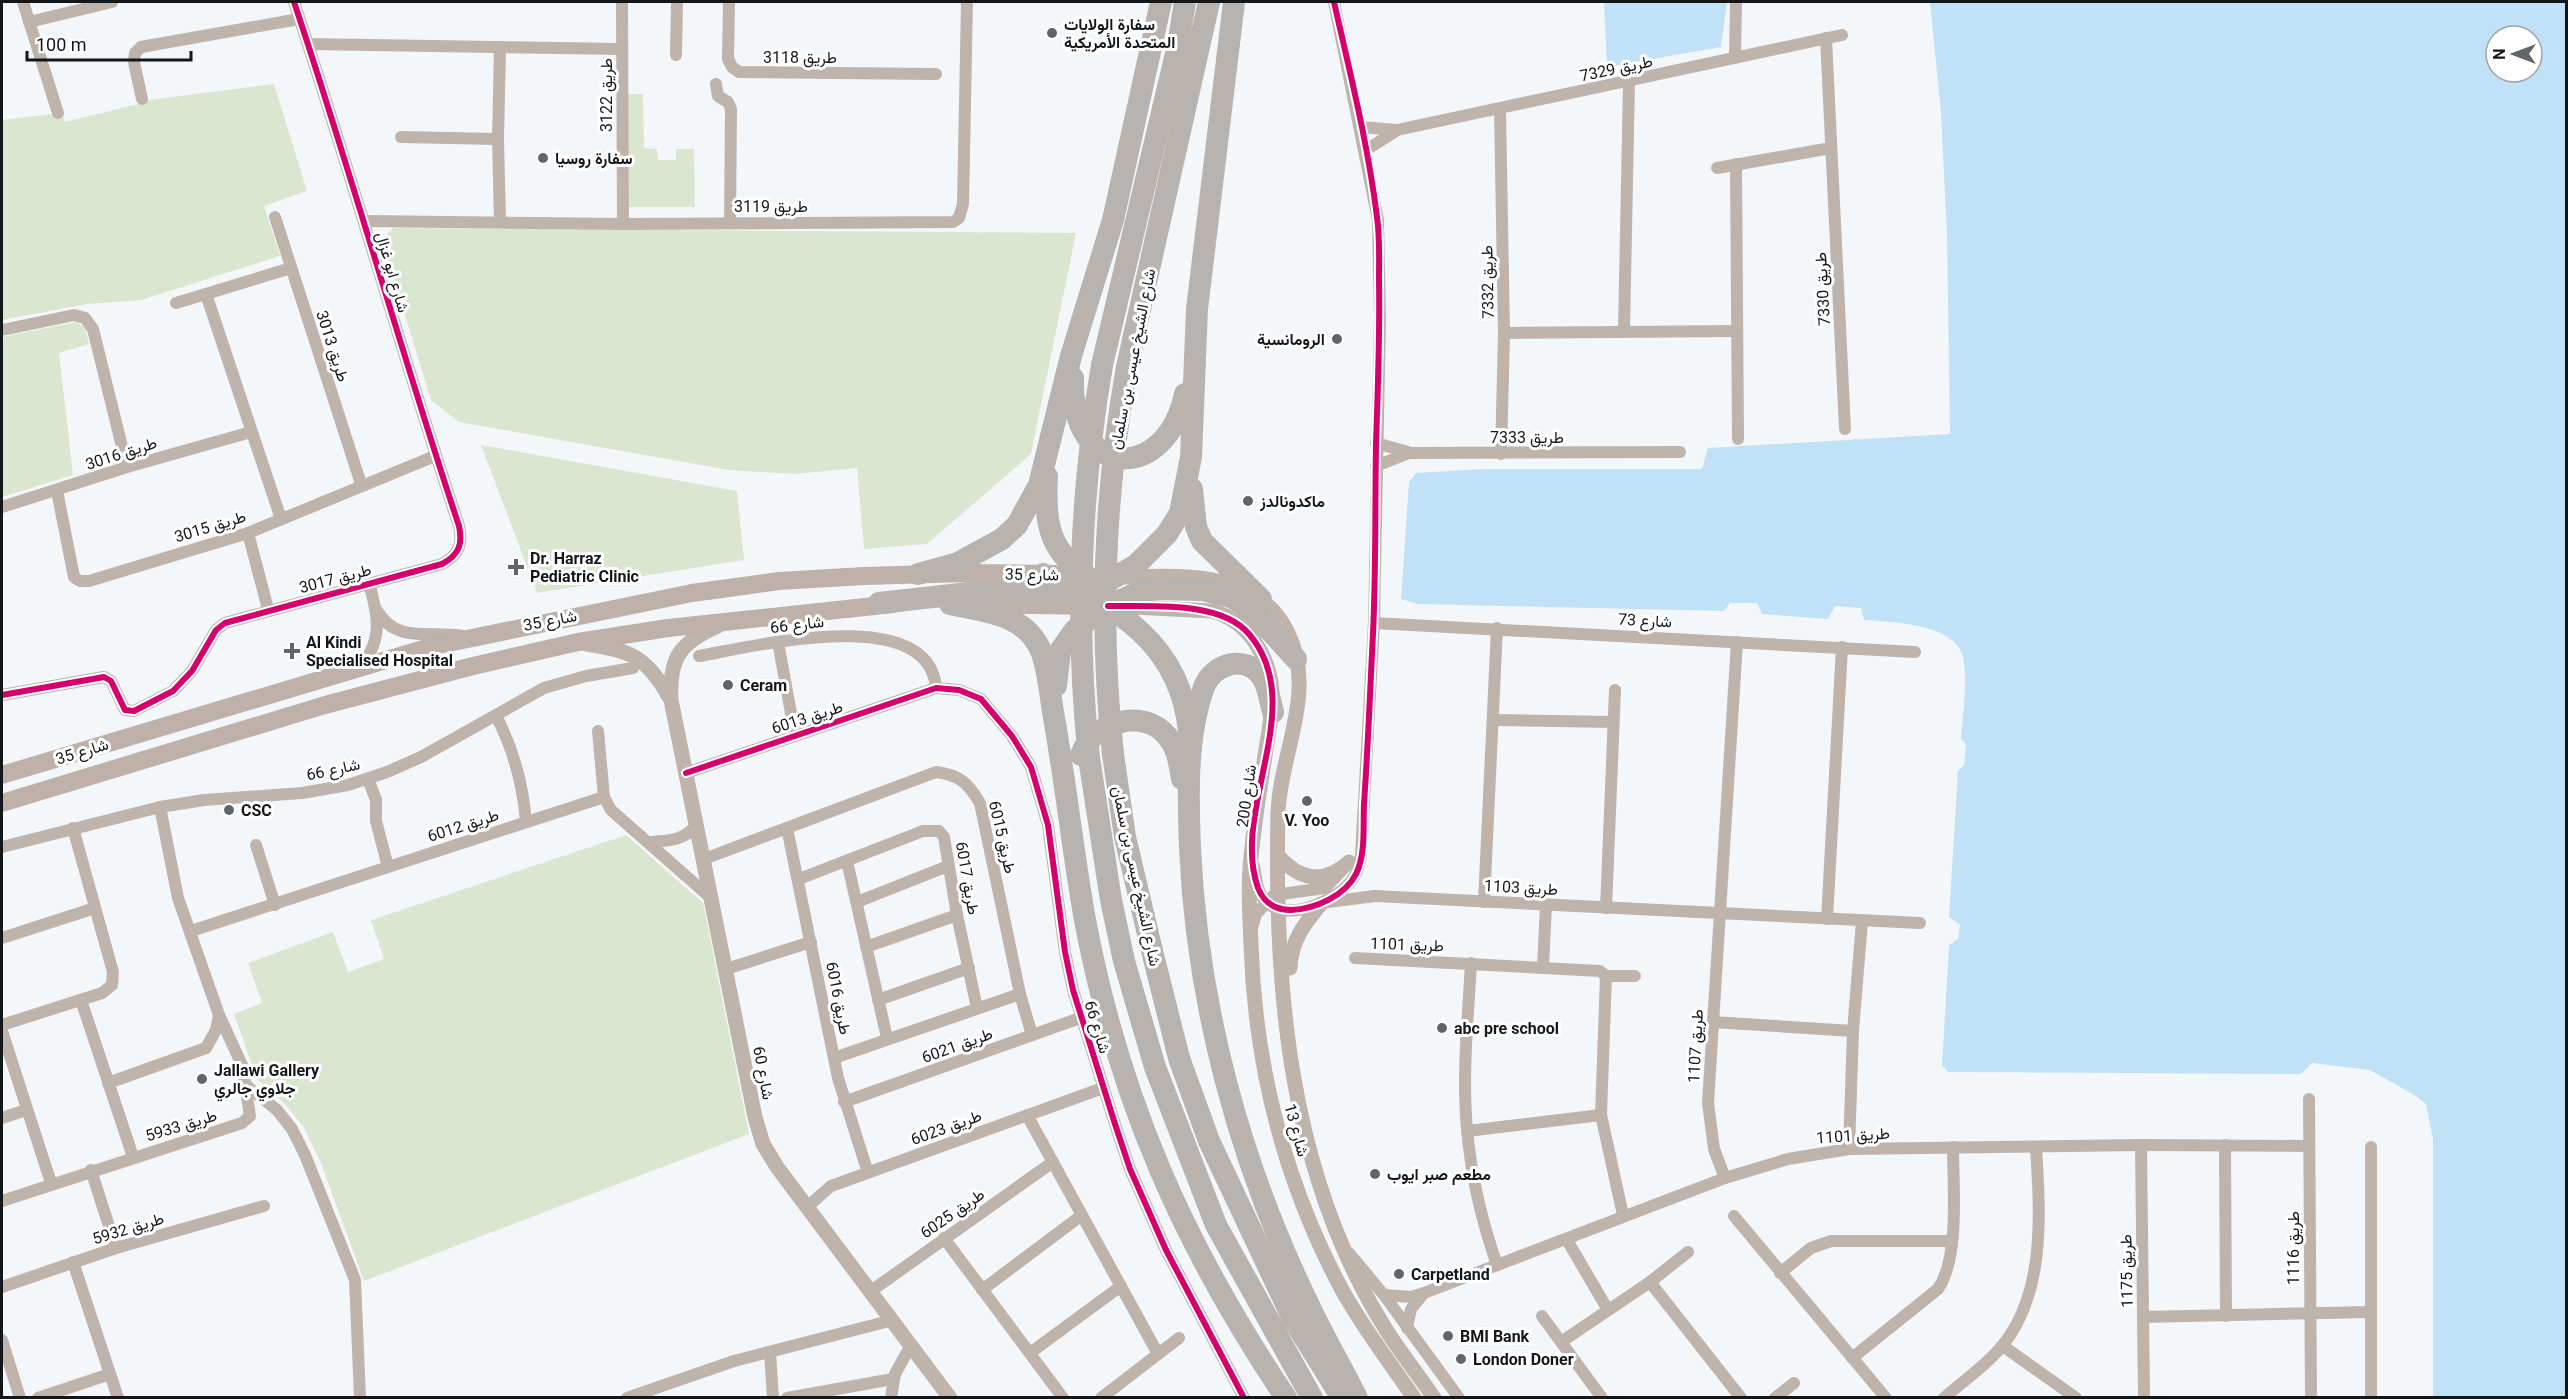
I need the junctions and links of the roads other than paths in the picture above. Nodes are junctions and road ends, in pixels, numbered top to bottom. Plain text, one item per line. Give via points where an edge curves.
1 (22, 2) edge
2 (112, 2) edge
3 (294, 2) edge
4 (622, 2) edge
5 (677, 2) edge
6 (729, 2) edge
7 (967, 2) edge
8 (1161, 2) edge
9 (1185, 2) edge
10 (1209, 2) edge
11 (1234, 2) edge
12 (1336, 2) edge
13 (1736, 2) edge
14 (299, 18) junction
15 (29, 22) junction
16 (1842, 34) dead end
17 (1826, 38) junction
18 (308, 44) junction
19 (500, 47) junction
20 (622, 49) junction
21 (676, 55) dead end
22 (1735, 58) junction
23 (936, 74) dead end
24 (1629, 82) junction
25 (716, 84) dead end
26 (142, 99) dead end
27 (1500, 109) junction
28 (58, 113) dead end
29 (1361, 127) junction
30 (1397, 130) junction
31 (401, 137) dead end
32 (498, 139) junction
33 (1831, 148) junction
34 (1366, 150) junction
35 (1736, 164) junction
36 (1717, 168) dead end
37 (275, 217) dead end
38 (364, 221) junction
39 (500, 222) junction
40 (730, 223) junction
41 (623, 224) junction
42 (291, 268) junction
43 (206, 294) junction
44 (176, 303) dead end
45 (1085, 311) junction
46 (2, 330) edge
47 (1624, 331) junction
48 (1737, 331) junction
49 (1504, 333) junction
50 (1194, 354) junction
51 (1845, 429) dead end
52 (251, 432) junction
53 (1738, 439) dead end
54 (1376, 443) junction
55 (1049, 448) junction
56 (1680, 452) dead end
57 (1409, 453) junction
58 (1501, 454) junction
59 (435, 456) junction
60 (1191, 457) junction
61 (1376, 466) junction
62 (127, 467) junction
63 (361, 484) junction
64 (57, 491) junction
65 (2, 507) edge
66 (281, 519) junction
67 (248, 533) junction
68 (459, 551) joint
69 (918, 573) junction
70 (1043, 574) joint
71 (369, 583) junction
72 (1108, 591) junction
73 (1262, 599) junction
74 (879, 603) junction
75 (950, 604) junction
76 (268, 609) junction
77 (376, 609) junction
78 (729, 621) junction
79 (1374, 623) junction
80 (1497, 628) junction
81 (469, 637) junction
82 (578, 642) junction
83 (778, 642) junction
84 (1737, 642) junction
85 (1842, 647) junction
86 (1915, 652) dead end
87 (699, 656) dead end
88 (1296, 659) junction
89 (359, 668) junction
90 (633, 668) dead end
91 (936, 688) junction
92 (1615, 690) dead end
93 (2, 694) edge
94 (670, 700) junction
95 (1273, 712) junction
96 (495, 716) junction
97 (1493, 720) junction
98 (1613, 722) junction
99 (598, 731) dead end
100 (795, 735) junction
101 (1060, 751) junction
102 (1191, 757) junction
103 (686, 773) junction
104 (2, 775) edge
105 (368, 779) junction
106 (604, 797) junction
107 (2, 803) edge
108 (160, 807) junction
109 (1188, 816) junction
110 (526, 822) junction
111 (697, 825) junction
112 (1363, 826) junction
113 (73, 828) junction
114 (787, 828) junction
115 (1072, 840) junction
116 (1253, 840) junction
117 (649, 842) junction
118 (256, 845) dead end
119 (2, 847) edge
120 (1278, 856) junction
121 (704, 858) junction
122 (847, 861) junction
123 (1348, 862) junction
124 (948, 866) junction
125 (388, 867) junction
126 (799, 879) junction
127 (1279, 892) junction
128 (711, 898) junction
129 (1266, 901) junction
130 (857, 902) junction
131 (1484, 902) junction
132 (1321, 904) junction
133 (275, 905) junction
134 (1546, 905) junction
135 (95, 908) junction
136 (1606, 908) junction
137 (1279, 909) junction
138 (1719, 914) junction
139 (957, 915) junction
140 (1827, 919) junction
141 (1862, 921) junction
142 (1920, 923) dead end
143 (191, 931) junction
144 (1250, 934) junction
145 (2, 938) edge
146 (811, 942) junction
147 (866, 947) junction
148 (1355, 958) dead end
149 (1471, 963) junction
150 (1543, 967) junction
151 (969, 968) junction
152 (726, 969) junction
153 (1635, 975) dead end
154 (1606, 976) junction
155 (1020, 994) junction
156 (81, 1000) junction
157 (878, 1000) junction
158 (977, 1008) junction
159 (219, 1016) junction
160 (1080, 1018) junction
161 (1713, 1022) junction
162 (2, 1025) edge
163 (2, 1031) edge
164 (1853, 1031) junction
165 (1032, 1035) junction
166 (887, 1038) junction
167 (834, 1058) junction
168 (108, 1083) junction
169 (247, 1086) junction
170 (1103, 1088) junction
171 (2309, 1099) dead end
172 (1297, 1100) junction
173 (844, 1102) junction
174 (26, 1110) junction
175 (1027, 1115) junction
176 (1601, 1115) junction
177 (2, 1118) edge
178 (1467, 1131) junction
179 (2141, 1145) junction
180 (2225, 1145) junction
181 (2309, 1146) junction
182 (1953, 1147) junction
183 (2371, 1147) dead end
184 (2036, 1148) junction
185 (1849, 1149) junction
186 (133, 1157) junction
187 (1053, 1162) junction
188 (90, 1170) junction
189 (867, 1173) junction
190 (1725, 1178) junction
191 (51, 1183) junction
192 (2, 1201) edge
193 (264, 1206) dead end
194 (807, 1207) junction
195 (1082, 1215) junction
196 (1623, 1215) junction
197 (1734, 1216) dead end
198 (944, 1238) junction
199 (1567, 1240) junction
200 (1950, 1240) junction
201 (1345, 1247) junction
202 (116, 1248) junction
203 (1688, 1252) dead end
204 (73, 1262) junction
205 (1497, 1265) junction
206 (1780, 1273) junction
207 (1650, 1282) junction
208 (1120, 1286) junction
209 (2, 1287) edge
210 (982, 1290) junction
211 (871, 1291) junction
212 (1424, 1293) junction
213 (1384, 1294) junction
214 (1608, 1310) junction
215 (2371, 1312) junction
216 (2310, 1314) junction
217 (2226, 1316) junction
218 (1542, 1317) dead end
219 (2143, 1317) junction
220 (892, 1320) junction
221 (1407, 1328) junction
222 (1179, 1338) dead end
223 (2, 1340) edge
224 (1561, 1342) junction
225 (911, 1345) junction
226 (2003, 1346) junction
227 (770, 1353) junction
228 (1030, 1353) junction
229 (1158, 1354) junction
230 (1852, 1358) junction
231 (110, 1374) junction
232 (893, 1379) junction
233 (1794, 1383) dead end
234 (1241, 1396) edge
235 (2073, 1397) edge
236 (20, 1398) edge
237 (38, 1398) edge
238 (118, 1398) edge
239 (360, 1398) edge
240 (627, 1398) edge
241 (773, 1398) edge
242 (788, 1398) edge
243 (891, 1398) edge
244 (950, 1398) edge
245 (1063, 1398) edge
246 (1101, 1398) edge
247 (1286, 1398) edge
248 (1312, 1398) edge
249 (1342, 1398) edge
250 (1358, 1398) edge
251 (1414, 1398) edge
252 (1434, 1398) edge
253 (1459, 1398) edge
254 (1602, 1398) edge
255 (1741, 1398) edge
256 (1775, 1398) edge
257 (1886, 1398) edge
258 (1944, 1398) edge
259 (2144, 1398) edge
260 (2310, 1398) edge
261 (2371, 1398) edge

1 - 15 street
2 - 15 street
3 - 14 street, شارع ابو غزال
4 - 20 street, طريق 3122
5 - 21 street
6 - 23 street, طريق 3118 via 728,59 739,72
7 - 40 street, طريق 3119 via 963,204 958,218 945,223
8 - 45 highway via 1116,209
9 - 248 highway, شارع الشيخ عيسى بن سلمان, bridge via 1093,417 1083,528 1081,644 1089,758 1124,961 1155,1067 1216,1225
10 - 249 highway, شارع الشيخ عيسى بن سلمان, bridge via 1114,440 1105,553 1105,658 1113,754 1125,837 1179,1058 1209,1141 1293,1319
11 - 50 highway
12 - 29 street
13 - 22 street
14 - 18 street, شارع ابو غزال
14 - 26 street via 141,47 134,62
15 - 28 street
16 - 17 street, طريق 7329
17 - 22 street, طريق 7329
17 - 33 street, طريق 7330
18 - 19 street
18 - 38 street, شارع ابو غزال
19 - 20 street
19 - 32 street
20 - 41 street, طريق 3122
22 - 24 street, طريق 7329
24 - 27 street, طريق 7329
24 - 47 street
25 - 40 street via 718,96 731,109
27 - 30 street, طريق 7329
27 - 49 street, طريق 7332
29 - 30 street, طريق 7329
29 - 34 street
30 - 34 street, طريق 7329
31 - 32 street
32 - 39 street
33 - 35 street
33 - 51 street, طريق 7330
34 - 54 street via 1378,220
35 - 36 street
35 - 48 street
37 - 42 street, طريق 3013
38 - 39 street, طريق 3119
38 - 59 street, شارع ابو غزال
39 - 41 street, طريق 3119
40 - 41 street, طريق 3119
42 - 43 street
42 - 63 street, طريق 3013
43 - 44 street
43 - 52 street
45 - 50 highway via 1073,378 1075,409 1089,442 1110,458 1144,454 1169,435 1181,412
45 - 55 highway
46 - 62 street via 74,315 85,318 93,328
47 - 48 street
47 - 49 street
48 - 53 street
49 - 58 street, طريق 7332
50 - 60 highway
52 - 62 street, طريق 3016
52 - 66 street
54 - 57 street
54 - 61 street
55 - 69 highway via 1036,493 1010,532 958,563
55 - 72 highway via 1047,519 1053,542 1066,561
56 - 58 street, طريق 7333
57 - 58 street, طريق 7333
57 - 61 street, طريق 7333
59 - 63 street, طريق 3015
59 - 68 street, شارع ابو غزال via 459,526
60 - 72 highway via 1182,504 1171,527
60 - 73 highway via 1193,507 1202,542
61 - 79 street
62 - 64 street, طريق 3016
63 - 66 street, طريق 3015
64 - 65 street, طريق 3016
64 - 67 street, طريق 3015 via 74,577 80,581
66 - 67 street, طريق 3015
67 - 76 street
68 - 71 street, طريق 3017 via 442,564
69 - 70 main road, شارع 35
69 - 81 main road, شارع 35 via 779,581 693,593
70 - 72 highway
71 - 76 street, طريق 3017
71 - 77 street
72 - 73 street, شارع 200 via 1212,579 1239,585
72 - 74 highway via 969,593
72 - 75 main road, شارع 35
72 - 88 highway via 1203,590 1231,597 1253,612
72 - 95 street, شارع 200 via 1212,611 1234,620 1250,634 1262,653 1271,677
72 - 101 highway via 1060,651 1056,685
72 - 102 highway via 1128,620 1158,649 1176,679 1187,712
73 - 88 street, شارع 200 via 1288,633
74 - 75 main road, شارع 35
74 - 78 main road, شارع 35
75 - 101 highway via 1006,616 1031,632 1041,652
76 - 93 street, طريق 3017 via 231,620 216,630 183,682 161,699 134,711 125,710 111,681 100,677
77 - 81 street via 390,627 401,632
77 - 89 street via 376,641
78 - 82 main road, شارع 35
78 - 94 street via 695,636 681,648 674,661
79 - 80 street, شارع 73
79 - 112 street
80 - 84 street, شارع 73
80 - 97 street
81 - 89 main road, شارع 35
82 - 94 street via 620,649 646,663
82 - 107 main road, شارع 35 via 370,692
83 - 87 street, شارع 66
83 - 91 street, شارع 66 via 839,636 903,645 923,657 933,672
83 - 100 street, طريق 6013
84 - 85 street, شارع 73
84 - 138 street
85 - 86 street, شارع 73
85 - 140 street
88 - 120 street, شارع 200 via 1296,728 1278,809
89 - 104 main road, شارع 35
90 - 96 street, شارع 66 via 544,688
91 - 100 street, طريق 6013
91 - 160 street, شارع 66 via 959,690 981,699 1012,736 1031,767 1048,825 1065,952
92 - 98 street
94 - 103 street, شارع 60
95 - 102 highway via 1262,678 1252,669 1228,664 1216,670 1201,695
95 - 116 street, شارع 200
96 - 105 street, شارع 66 via 421,757
96 - 110 street via 517,771
97 - 98 street
97 - 131 street
98 - 136 street
99 - 106 street
100 - 103 street, طريق 6013
101 - 115 highway
102 - 109 highway
103 - 111 street, شارع 60
105 - 108 street, شارع 66 via 311,791
105 - 125 street via 376,800 376,820
106 - 110 street, طريق 6012
106 - 117 street via 611,810
108 - 113 street, شارع 66
108 - 143 street, طريق 5933 via 170,866
109 - 115 highway via 1176,749 1156,725 1140,719 1123,721 1099,730 1083,748 1073,792
109 - 250 highway via 1192,909 1203,987 1239,1127 1270,1218 1306,1301
110 - 125 street, طريق 6012
111 - 117 street via 688,836 677,840
111 - 121 street, شارع 60
112 - 123 street
112 - 132 street via 1361,855 1354,877
113 - 119 street, شارع 66
113 - 135 street
114 - 121 street, طريق 6015
114 - 126 street, طريق 6016
114 - 155 street, طريق 6015 via 936,772 953,774 968,783 980,803
115 - 247 highway via 1102,1002 1156,1166 1244,1334
116 - 129 street, شارع 200 via 1258,888
116 - 144 street, شارع 13
117 - 128 street
118 - 133 street
120 - 123 street via 1288,866 1313,877 1337,873
120 - 127 street, شارع 200
121 - 128 street, شارع 60
122 - 124 street, طريق 6017 via 932,830 944,837
122 - 126 street, طريق 6017
122 - 130 street
123 - 127 street via 1338,878 1325,888
124 - 130 street
124 - 139 street, طريق 6017
125 - 133 street, طريق 6012
126 - 146 street, طريق 6016
127 - 129 street
127 - 137 street, شارع 200
128 - 152 street, شارع 60
129 - 137 street
129 - 144 street via 1256,914
130 - 147 street
131 - 132 street, طريق 1103 via 1375,896
131 - 134 street, طريق 1103
132 - 137 street
132 - 172 street via 1299,931 1290,953 1291,1001 1303,1088
133 - 143 street, طريق 6012
134 - 136 street, طريق 1103
134 - 150 street
135 - 145 street
135 - 156 street via 114,979 108,990
136 - 138 street, طريق 1103
137 - 172 street, شارع 13 via 1288,1047
138 - 140 street, طريق 1103
138 - 161 street, طريق 1107
139 - 147 street
139 - 151 street, طريق 6017
140 - 141 street, طريق 1103
141 - 142 street, طريق 1103
141 - 164 street
143 - 159 street, طريق 5933
144 - 251 street, شارع 13 via 1253,1001 1265,1083 1289,1169 1341,1289
146 - 152 street
146 - 167 street, طريق 6016
147 - 157 street
148 - 149 street, طريق 1101
149 - 150 street, طريق 1101
149 - 178 street
150 - 154 street, طريق 1101 via 1600,971
151 - 157 street
151 - 158 street, طريق 6017
152 - 194 street, شارع 60 via 763,1144
153 - 154 street, طريق 1101
154 - 176 street
155 - 158 street
155 - 165 street, طريق 6015
156 - 162 street
156 - 168 street
157 - 166 street
158 - 166 street
159 - 168 street via 206,1048
159 - 169 street, طريق 5933 via 237,1050
160 - 165 street, طريق 6021
160 - 170 street, شارع 66
161 - 164 street
161 - 190 street, طريق 1107 via 1708,1111 1714,1149
163 - 174 street
164 - 185 street
165 - 173 street, طريق 6021
166 - 167 street
167 - 173 street, طريق 6016
168 - 186 street
169 - 186 street, طريق 5933 via 250,1116 246,1122
169 - 239 street via 277,1110 292,1129 355,1281
170 - 175 street, طريق 6023
170 - 234 street, شارع 66 via 1130,1169 1166,1250
171 - 181 street, طريق 1116
172 - 201 street, شارع 13 via 1314,1167
173 - 189 street, طريق 6016
174 - 177 street
174 - 191 street
175 - 187 street
175 - 189 street, طريق 6023
176 - 178 street
176 - 196 street
178 - 205 street via 1482,1213
179 - 180 street, طريق 1101
179 - 184 street, طريق 1101
179 - 219 street, طريق 1175
180 - 181 street, طريق 1101
180 - 217 street
181 - 216 street, طريق 1116
182 - 184 street, طريق 1101
182 - 185 street, طريق 1101
182 - 200 street
183 - 215 street
184 - 226 street via 2036,1261 2025,1309
185 - 190 street, طريق 1101 via 1788,1159
186 - 188 street, طريق 5933
187 - 195 street
187 - 198 street, طريق 6025
188 - 191 street, طريق 5933
188 - 202 street
189 - 194 street, طريق 6023 via 831,1186
190 - 196 street, طريق 1101
191 - 192 street, طريق 5933
193 - 202 street, طريق 5932
194 - 211 street, شارع 60
195 - 208 street
195 - 210 street
196 - 199 street, طريق 1101
197 - 206 street
198 - 210 street
198 - 211 street, طريق 6025
199 - 205 street, طريق 1101
199 - 214 street
200 - 206 street via 1831,1241 1811,1248
200 - 230 street via 1947,1270 1938,1289
201 - 213 street
201 - 252 street, شارع 13 via 1385,1327
202 - 204 street, طريق 5932
203 - 207 street
204 - 209 street, طريق 5932
204 - 231 street
205 - 212 street, طريق 1101
206 - 230 street
207 - 214 street
207 - 255 street
208 - 228 street
208 - 229 street
210 - 228 street
211 - 220 street, شارع 60
212 - 213 street, طريق 1101
212 - 221 street via 1411,1309
213 - 221 street
214 - 224 street
215 - 216 street
215 - 261 street
216 - 217 street
216 - 260 street, طريق 1116
217 - 219 street
218 - 224 street
219 - 259 street, طريق 1175
220 - 225 street, شارع 60
220 - 227 street
221 - 253 street
222 - 229 street
223 - 236 street
224 - 254 street
225 - 232 street
225 - 244 street, شارع 60
226 - 235 street
226 - 258 street
227 - 240 street via 734,1361
227 - 241 street
228 - 245 street
229 - 246 street
230 - 257 street
231 - 237 street
231 - 238 street
232 - 242 street
232 - 243 street
233 - 256 street

